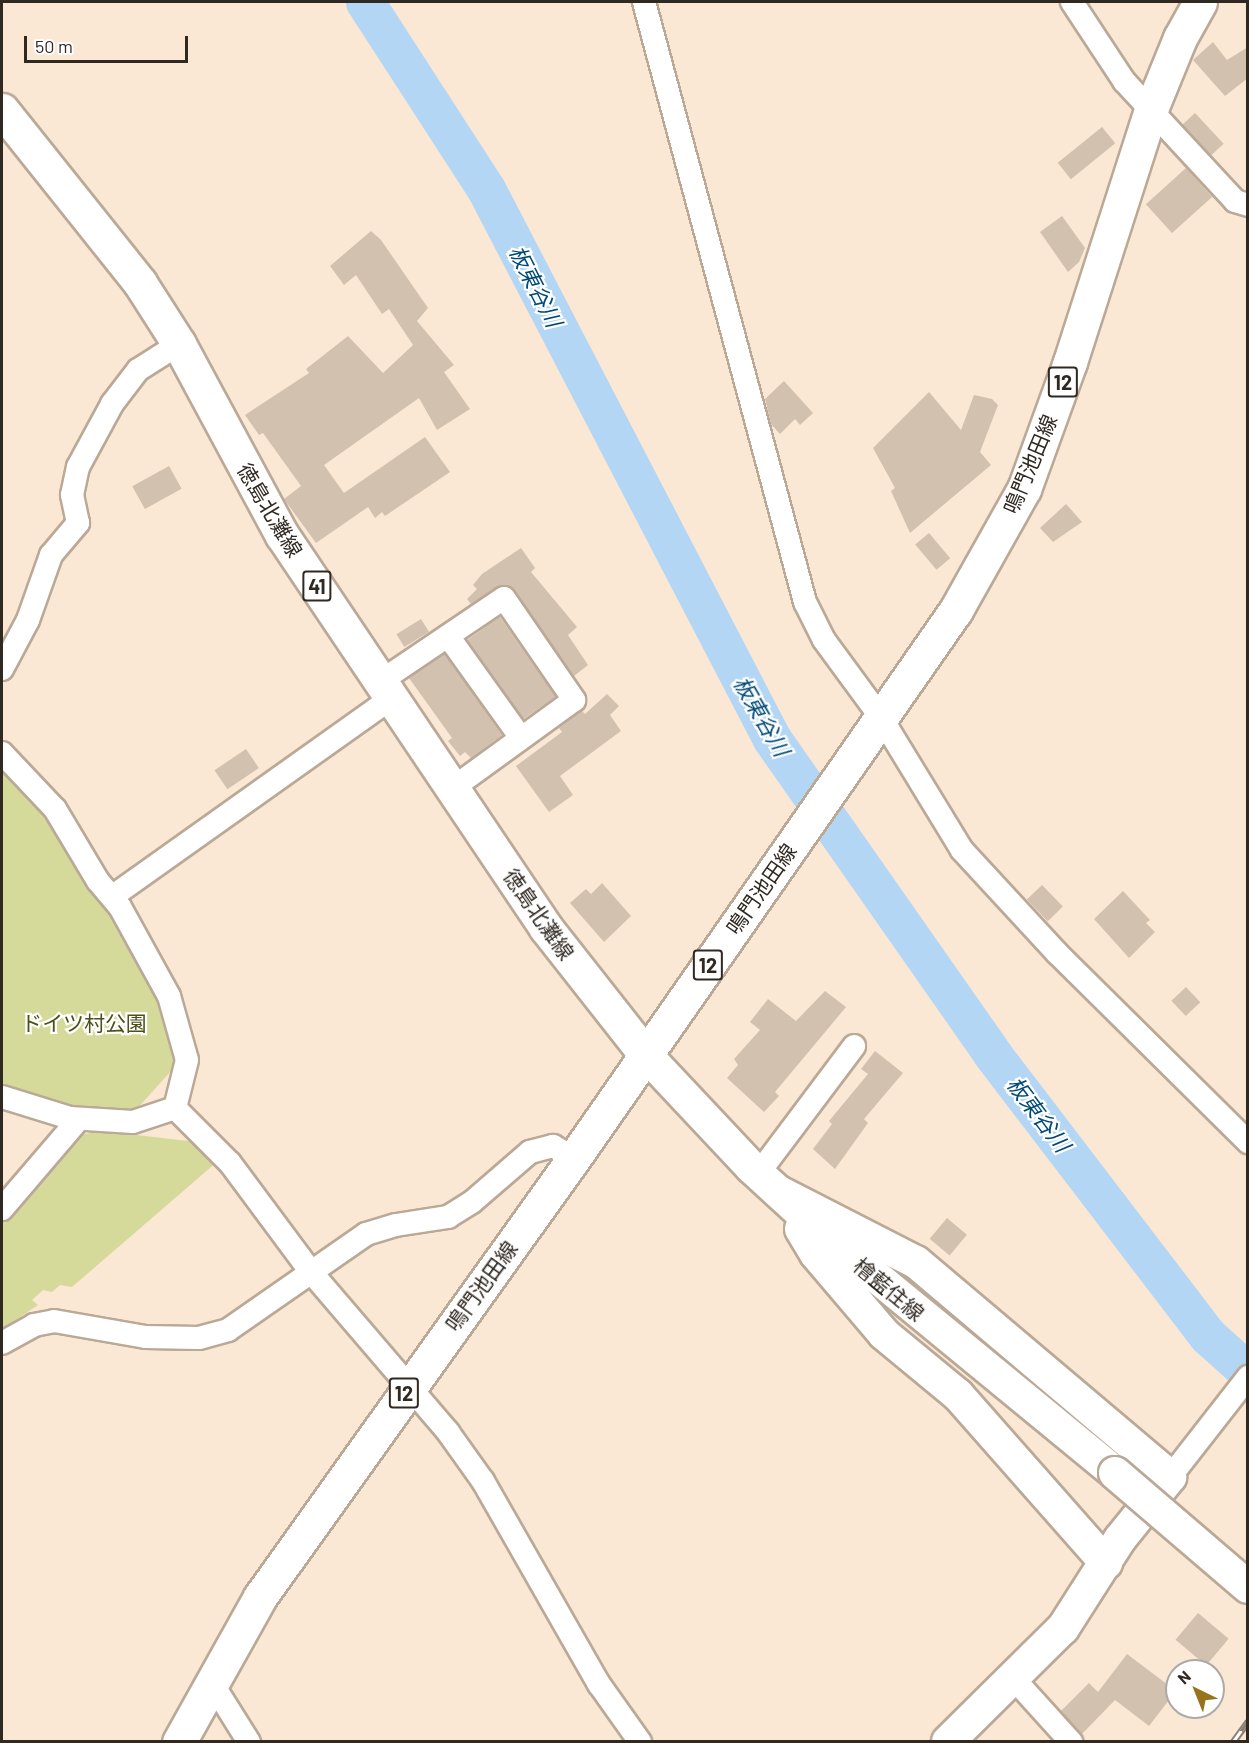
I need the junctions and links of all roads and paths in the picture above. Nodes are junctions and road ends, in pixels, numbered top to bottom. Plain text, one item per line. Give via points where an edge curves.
1 (644, 2) edge
2 (1072, 2) edge
3 (1200, 2) edge
4 (1151, 109) junction
5 (2, 110) edge
6 (1248, 205) edge
7 (179, 344) junction
8 (448, 636) junction
9 (2, 669) edge
10 (387, 689) junction
11 (876, 727) junction
12 (521, 738) junction
13 (2, 753) edge
14 (453, 788) junction
15 (113, 896) junction
16 (854, 1046) dead end
17 (646, 1055) junction
18 (2, 1097) edge
19 (175, 1108) junction
20 (79, 1119) junction
21 (1248, 1142) edge
22 (574, 1158) junction
23 (769, 1183) junction
24 (2, 1209) edge
25 (311, 1272) junction
26 (2, 1343) edge
27 (1248, 1377) edge
28 (407, 1387) junction
29 (1176, 1469) junction
30 (1106, 1563) junction
31 (1248, 1587) edge
32 (1015, 1680) junction
33 (212, 1683) junction
34 (179, 1742) edge
35 (249, 1742) edge
36 (640, 1742) edge
37 (948, 1742) edge
38 (1071, 1742) edge

1 - 11 street via 805,602
2 - 4 street via 1112,65
3 - 4 main road, 鳴門池田線 / 12 via 1180,38
4 - 6 street via 1235,201
4 - 11 main road, 鳴門池田線 / 12 via 1070,362 1024,489 956,610
5 - 7 main road, 徳島北灘線 / 41 via 140,283
7 - 9 street via 138,370 112,404 78,467 72,495 78,523 51,555 28,620
7 - 10 main road, 徳島北灘線 / 41 via 282,535
8 - 10 street
8 - 12 street
8 - 12 street via 504,598 574,700
10 - 14 main road, 徳島北灘線 / 41
10 - 15 street
11 - 17 main road, 鳴門池田線 / 12
11 - 21 street via 962,850 1073,969
12 - 14 street
13 - 15 street via 54,809 98,880
14 - 17 main road, 徳島北灘線 / 41 via 546,928
15 - 19 street via 178,1020 188,1060
16 - 23 street
17 - 22 main road, 鳴門池田線 / 12
17 - 23 main road, 檜藍住線
18 - 20 street
19 - 20 street via 133,1122
19 - 25 street via 230,1163
20 - 24 street
22 - 25 street via 554,1146 530,1152 472,1202 448,1217 366,1234
22 - 28 main road, 鳴門池田線 / 12
23 - 29 main road via 916,1262
23 - 30 main road via 816,1254 884,1334 958,1395
23 - 31 main road, 檜藍住線, bridge via 890,1291 1115,1473
25 - 26 street via 228,1330 199,1338 146,1337 54,1321 34,1325
25 - 28 street
27 - 29 street
28 - 33 main road, 鳴門池田線 / 12 via 260,1597
28 - 36 street via 448,1432 483,1481 599,1684
29 - 30 main road
30 - 32 main road via 1063,1628
32 - 37 main road
32 - 38 street
33 - 34 main road, 鳴門池田線 / 12
33 - 35 street

